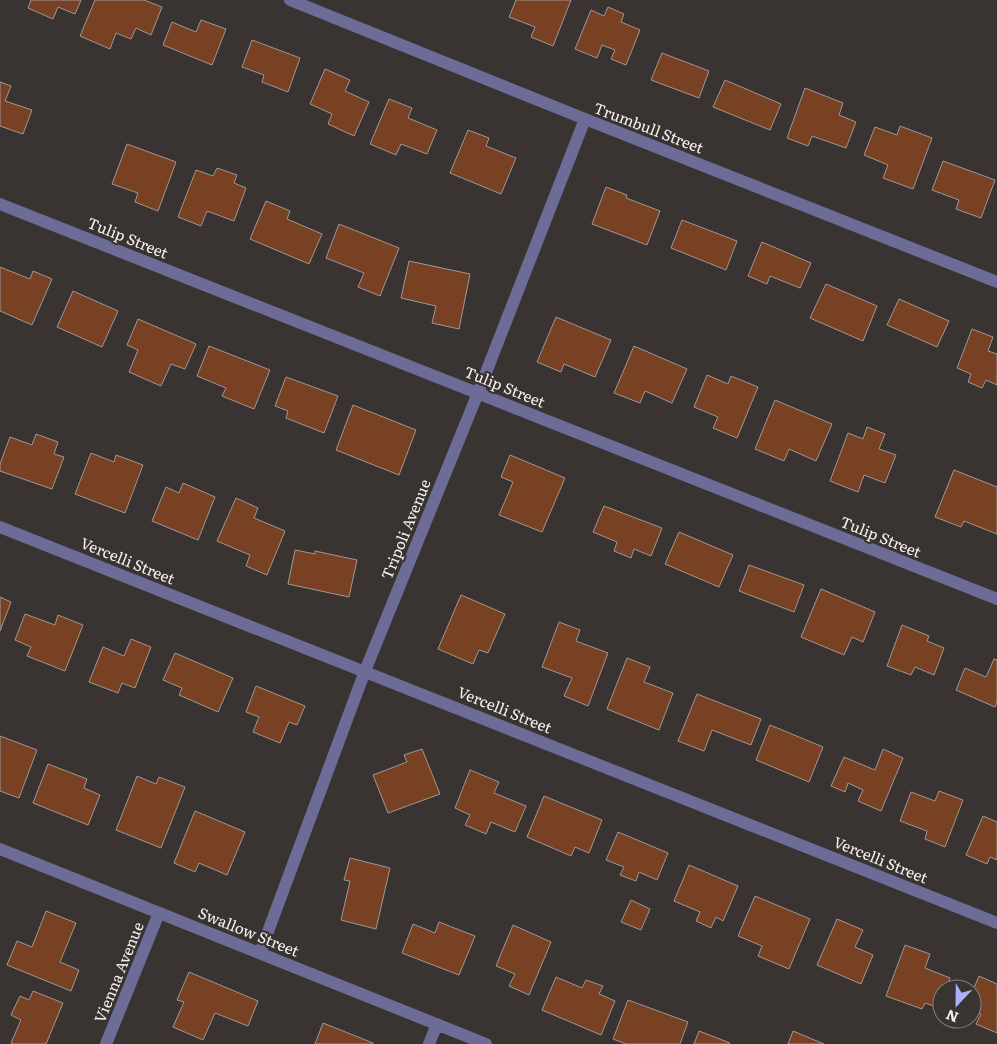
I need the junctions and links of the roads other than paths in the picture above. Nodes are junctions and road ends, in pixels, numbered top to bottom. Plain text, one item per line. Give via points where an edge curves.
1 (290, 0) edge
2 (585, 119) junction
3 (0, 204) edge
4 (997, 282) edge
5 (478, 393) junction
6 (0, 527) edge
7 (997, 599) edge
8 (365, 671) junction
9 (0, 849) edge
10 (159, 913) junction
11 (997, 922) edge
12 (260, 953) junction
13 (437, 1024) junction
14 (106, 1044) edge
15 (429, 1044) edge
16 (486, 1044) edge

1 - 2 street, Trumbull Street
2 - 4 street, Trumbull Street
2 - 5 street, Tripoli Avenue
3 - 5 street, Tulip Street
5 - 7 street, Tulip Street
5 - 8 street, Tripoli Avenue
6 - 8 street, Vercelli Street
8 - 11 street, Vercelli Street
8 - 12 street, Tripoli Avenue
9 - 10 street, Swallow Street
10 - 12 street, Swallow Street
10 - 14 street, Vienna Avenue
12 - 13 street, Swallow Street
13 - 15 street
13 - 16 street, Swallow Street

